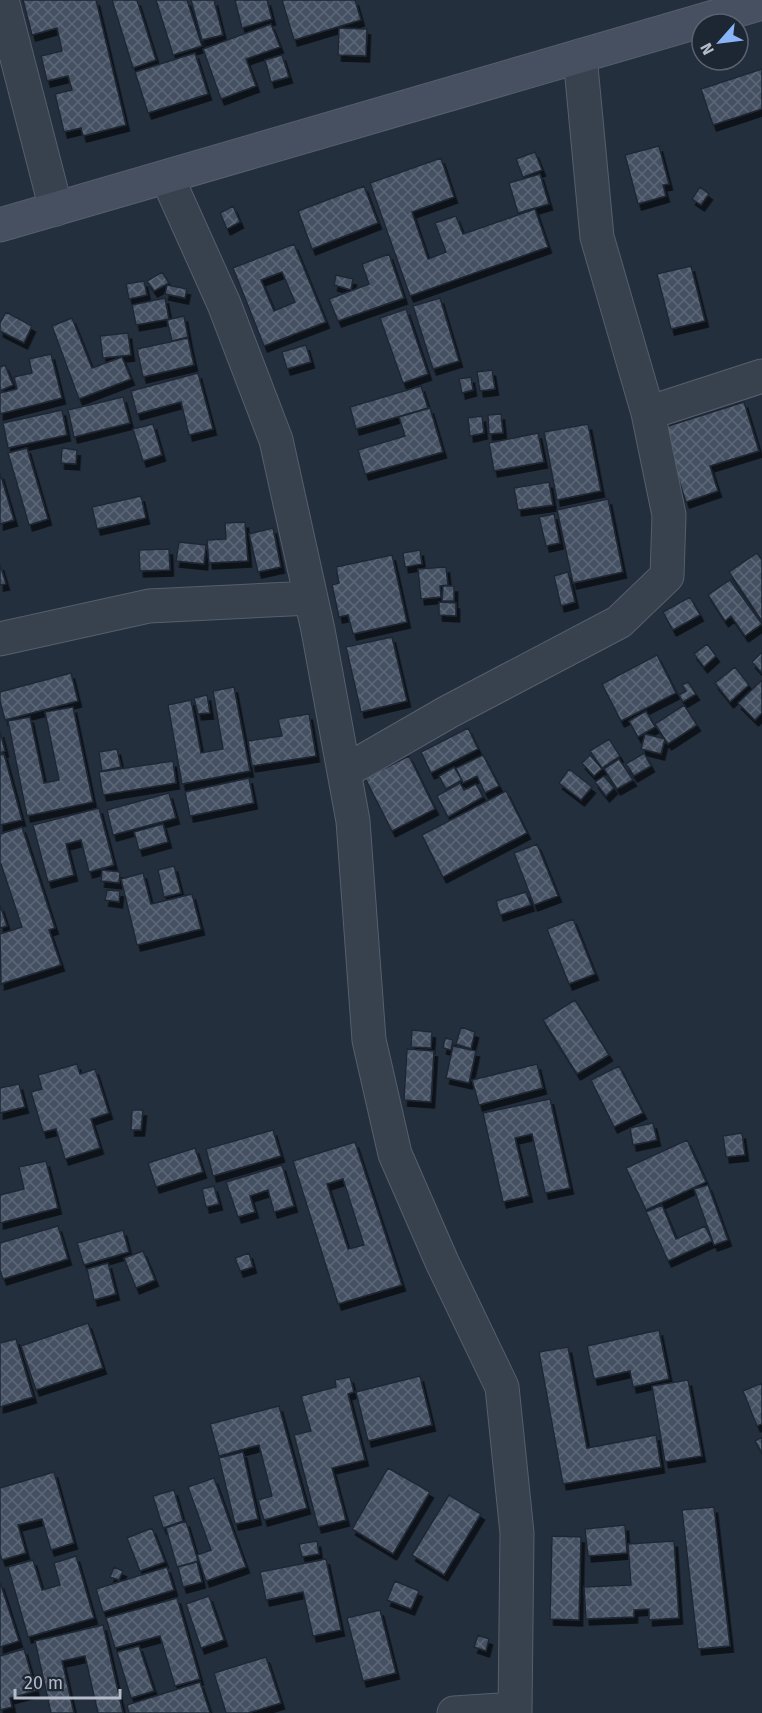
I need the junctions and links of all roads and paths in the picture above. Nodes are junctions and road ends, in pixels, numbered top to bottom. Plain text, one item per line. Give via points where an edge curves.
1 (2, 0) edge
2 (762, 3) edge
3 (580, 56) junction
4 (167, 177) junction
5 (56, 209) junction
6 (0, 225) edge
7 (762, 376) edge
8 (648, 413) junction
9 (311, 598) junction
10 (0, 639) edge
11 (344, 772) junction
12 (515, 1711) edge
13 (454, 1713) edge

1 - 5 street
2 - 3 street
3 - 4 street
3 - 8 street via 597,237
4 - 5 street
4 - 9 street via 224,304 276,440
5 - 6 street
7 - 8 street
8 - 11 street via 669,515 667,576 619,622
9 - 10 street via 149,606
9 - 11 street
11 - 12 street via 353,821 369,1040 395,1154 502,1387 517,1533
12 - 13 street

